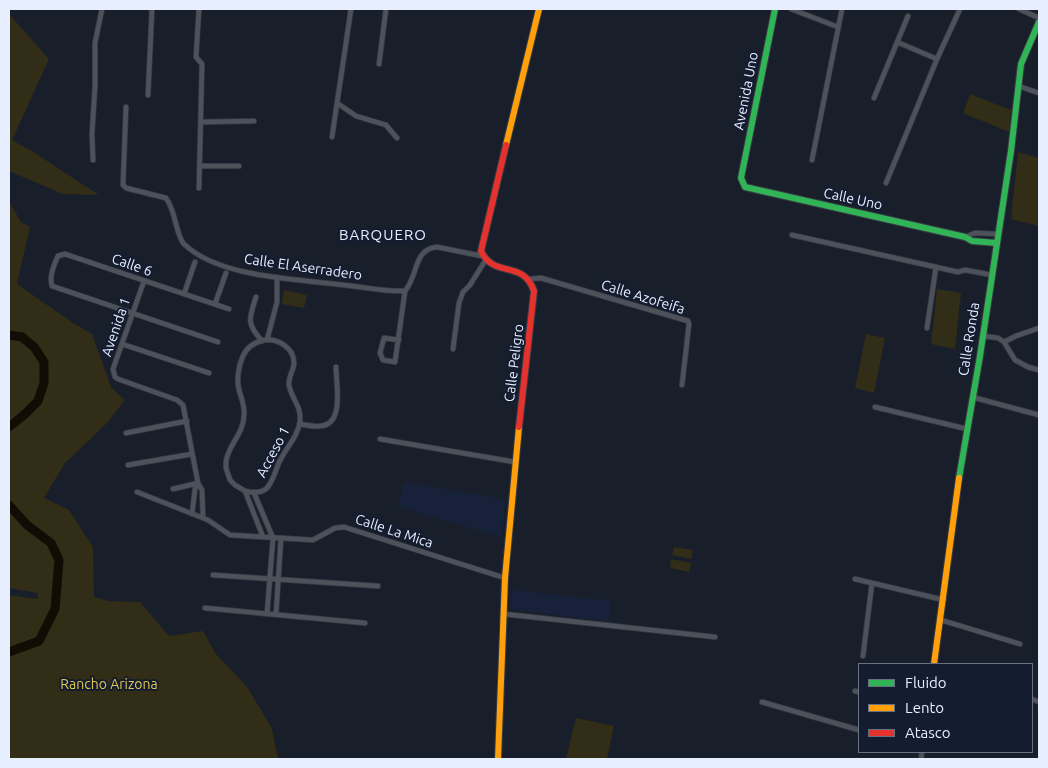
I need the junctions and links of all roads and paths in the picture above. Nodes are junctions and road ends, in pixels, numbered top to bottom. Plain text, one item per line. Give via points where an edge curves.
1 (102, 9) edge
2 (152, 9) edge
3 (199, 9) edge
4 (351, 9) edge
5 (386, 9) edge
6 (538, 9) edge
7 (775, 9) edge
8 (791, 9) edge
9 (842, 9) edge
10 (960, 9) edge
11 (1019, 9) edge
12 (908, 16) dead end
13 (1039, 18) edge
14 (1039, 22) edge
15 (838, 27) junction
16 (897, 42) junction
17 (937, 59) junction
18 (379, 64) dead end
19 (1018, 86) junction
20 (1039, 93) edge
21 (148, 95) dead end
22 (874, 98) dead end
23 (337, 103) junction
24 (126, 107) dead end
25 (254, 121) dead end
26 (201, 122) junction
27 (332, 137) dead end
28 (397, 138) dead end
29 (93, 160) dead end
30 (812, 160) dead end
31 (200, 166) junction
32 (239, 166) dead end
33 (741, 178) joint
34 (886, 183) dead end
35 (199, 188) dead end
36 (998, 234) junction
37 (792, 235) dead end
38 (965, 237) junction
39 (997, 243) junction
40 (484, 258) junction
41 (195, 262) dead end
42 (936, 267) junction
43 (226, 273) dead end
44 (992, 275) junction
45 (277, 277) junction
46 (530, 279) junction
47 (144, 281) junction
48 (405, 291) junction
49 (184, 294) junction
50 (256, 297) dead end
51 (215, 304) junction
52 (229, 309) dead end
53 (132, 313) junction
54 (927, 328) dead end
55 (1039, 328) edge
56 (983, 336) junction
57 (265, 340) junction
58 (398, 340) junction
59 (218, 342) dead end
60 (1004, 342) junction
61 (122, 344) junction
62 (453, 349) dead end
63 (336, 367) dead end
64 (1039, 370) edge
65 (208, 373) dead end
66 (682, 385) dead end
67 (972, 397) junction
68 (875, 407) dead end
69 (1039, 415) edge
70 (187, 421) junction
71 (300, 424) junction
72 (967, 429) junction
73 (126, 433) dead end
74 (380, 439) dead end
75 (192, 454) junction
76 (515, 462) junction
77 (128, 465) dead end
78 (198, 483) junction
79 (173, 488) dead end
80 (245, 491) junction
81 (137, 492) dead end
82 (254, 493) junction
83 (192, 514) junction
84 (203, 518) junction
85 (263, 537) junction
86 (273, 538) junction
87 (281, 538) junction
88 (213, 575) dead end
89 (505, 578) junction
90 (270, 579) junction
91 (855, 579) dead end
92 (278, 580) junction
93 (872, 583) junction
94 (378, 586) dead end
95 (944, 600) junction
96 (205, 608) dead end
97 (267, 614) junction
98 (276, 614) junction
99 (504, 614) junction
100 (941, 620) junction
101 (365, 622) dead end
102 (715, 637) dead end
103 (1020, 644) dead end
104 (863, 656) dead end
105 (934, 663) edge
106 (762, 702) dead end
107 (858, 730) edge
108 (498, 759) edge

1 - 29 street via 95,43
2 - 21 street
3 - 26 street via 196,57 202,64
4 - 23 street
5 - 18 street
6 - 40 street via 482,242
7 - 33 street, Avenida Uno
8 - 15 street
9 - 15 street
10 - 17 street
11 - 13 street
12 - 16 street
14 - 19 street, Calle Ronda via 1022,59
15 - 30 street
16 - 17 street
16 - 22 street
17 - 34 street
19 - 20 street
19 - 36 street, Calle Ronda
23 - 27 street
23 - 28 street via 356,116 386,125
24 - 45 street, Calle El Aserradero via 124,186 166,198 182,241 196,254 227,266
25 - 26 street
26 - 31 street
31 - 32 street
31 - 35 street
33 - 38 street, Calle Uno via 749,189
36 - 38 street, Calle Uno via 975,233
36 - 39 street, Calle Ronda
37 - 42 street
38 - 39 street, Calle Uno via 972,241
39 - 44 street, Calle Ronda
40 - 46 street
40 - 48 street via 430,248 421,256
40 - 62 street via 459,303
41 - 49 street
42 - 44 street
42 - 54 street
43 - 51 street
44 - 56 street, Calle Ronda
45 - 48 street, Calle El Aserradero
45 - 57 street via 276,308
46 - 66 street, Calle Azofeifa via 541,278 688,321
46 - 76 street, Calle Peligro via 534,299
47 - 49 street, Calle 6
47 - 53 street, Avenida 1
47 - 53 street, Calle 6 via 62,254 58,256 51,278 52,286
48 - 58 street
49 - 51 street, Calle 6
50 - 57 street via 249,322
51 - 52 street, Calle 6
53 - 59 street
53 - 61 street, Avenida 1
55 - 60 street
56 - 60 street
56 - 67 street, Calle Ronda
57 - 71 street, Acceso 1 via 283,345 292,354 294,365 289,383 299,408
57 - 80 street, Acceso 1 via 251,346 242,360 238,385 244,422 226,461 230,480
58 - 58 street via 395,362 383,360 380,354 384,338
60 - 64 street via 1015,360
61 - 65 street
61 - 70 street, Avenida 1 via 113,369 114,377 177,400 183,405
63 - 71 street via 337,406 333,419 321,426
67 - 69 street
67 - 72 street, Calle Ronda
68 - 72 street
70 - 73 street
70 - 75 street, Avenida 1
71 - 82 street, Acceso 1 via 272,482 263,491
72 - 95 street, Calle Ronda
74 - 76 street
75 - 77 street
75 - 78 street, Avenida 1
76 - 89 street, Calle Peligro
78 - 79 street
78 - 83 street, Avenida 1
78 - 84 street, Avenida 1 via 202,490
80 - 82 street, Acceso 1
80 - 85 street, Acceso 1
81 - 83 street, Calle La Mica
82 - 86 street, Acceso 1
83 - 84 street, Calle La Mica
84 - 85 street, Calle La Mica via 230,536
85 - 86 street, Calle La Mica
86 - 87 street, Calle La Mica
86 - 90 street
87 - 89 street, Calle La Mica via 313,540 335,528 344,527
87 - 92 street
88 - 90 street
89 - 99 street, Calle Peligro
90 - 92 street
90 - 97 street
91 - 93 street
92 - 94 street
92 - 98 street
93 - 95 street
93 - 104 street
95 - 100 street, Calle Ronda
96 - 97 street
97 - 98 street
98 - 101 street
99 - 102 street
99 - 108 street, Calle Peligro
100 - 103 street
100 - 105 street, Calle Ronda
106 - 107 street

